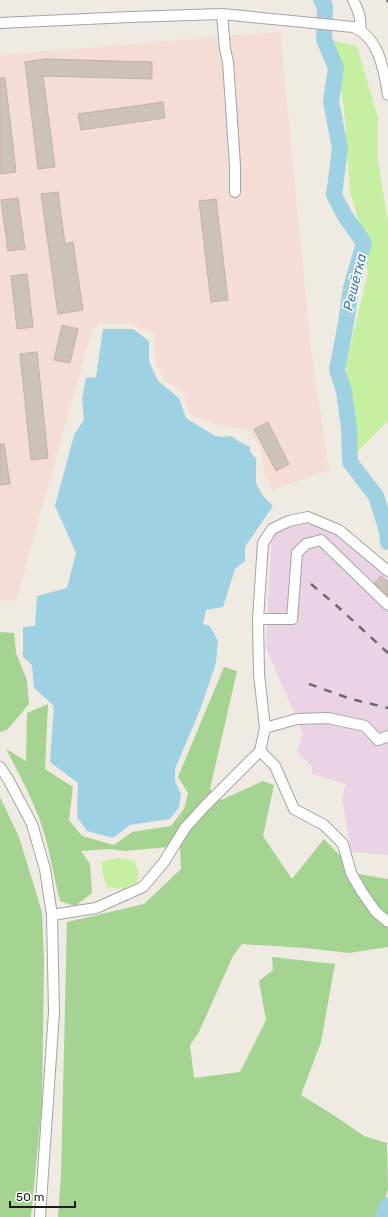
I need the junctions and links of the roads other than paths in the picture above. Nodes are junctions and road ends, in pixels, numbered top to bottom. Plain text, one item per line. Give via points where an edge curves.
1 (353, 0) edge
2 (222, 14) junction
3 (0, 23) edge
4 (360, 30) junction
5 (388, 95) edge
6 (235, 192) dead end
7 (388, 571) edge
8 (388, 605) edge
9 (258, 619) junction
10 (265, 728) junction
11 (388, 736) edge
12 (260, 751) junction
13 (0, 767) edge
14 (52, 915) junction
15 (388, 922) edge
16 (40, 1217) edge

1 - 4 street via 358,8
2 - 3 street
2 - 4 street via 337,24
2 - 6 street via 231,99
4 - 5 street via 378,51
7 - 9 street via 339,530 308,517 289,521 272,529 263,543
8 - 9 street via 321,540 306,544 297,554 292,619
9 - 10 street via 259,674
10 - 11 street via 297,719 328,718 365,726 378,740
10 - 12 street
12 - 14 street via 194,817 164,862 143,887 96,908
12 - 15 street via 275,766 294,809 324,825 343,844 351,873 376,912
13 - 14 street via 32,824 45,869
14 - 16 street via 54,1012

